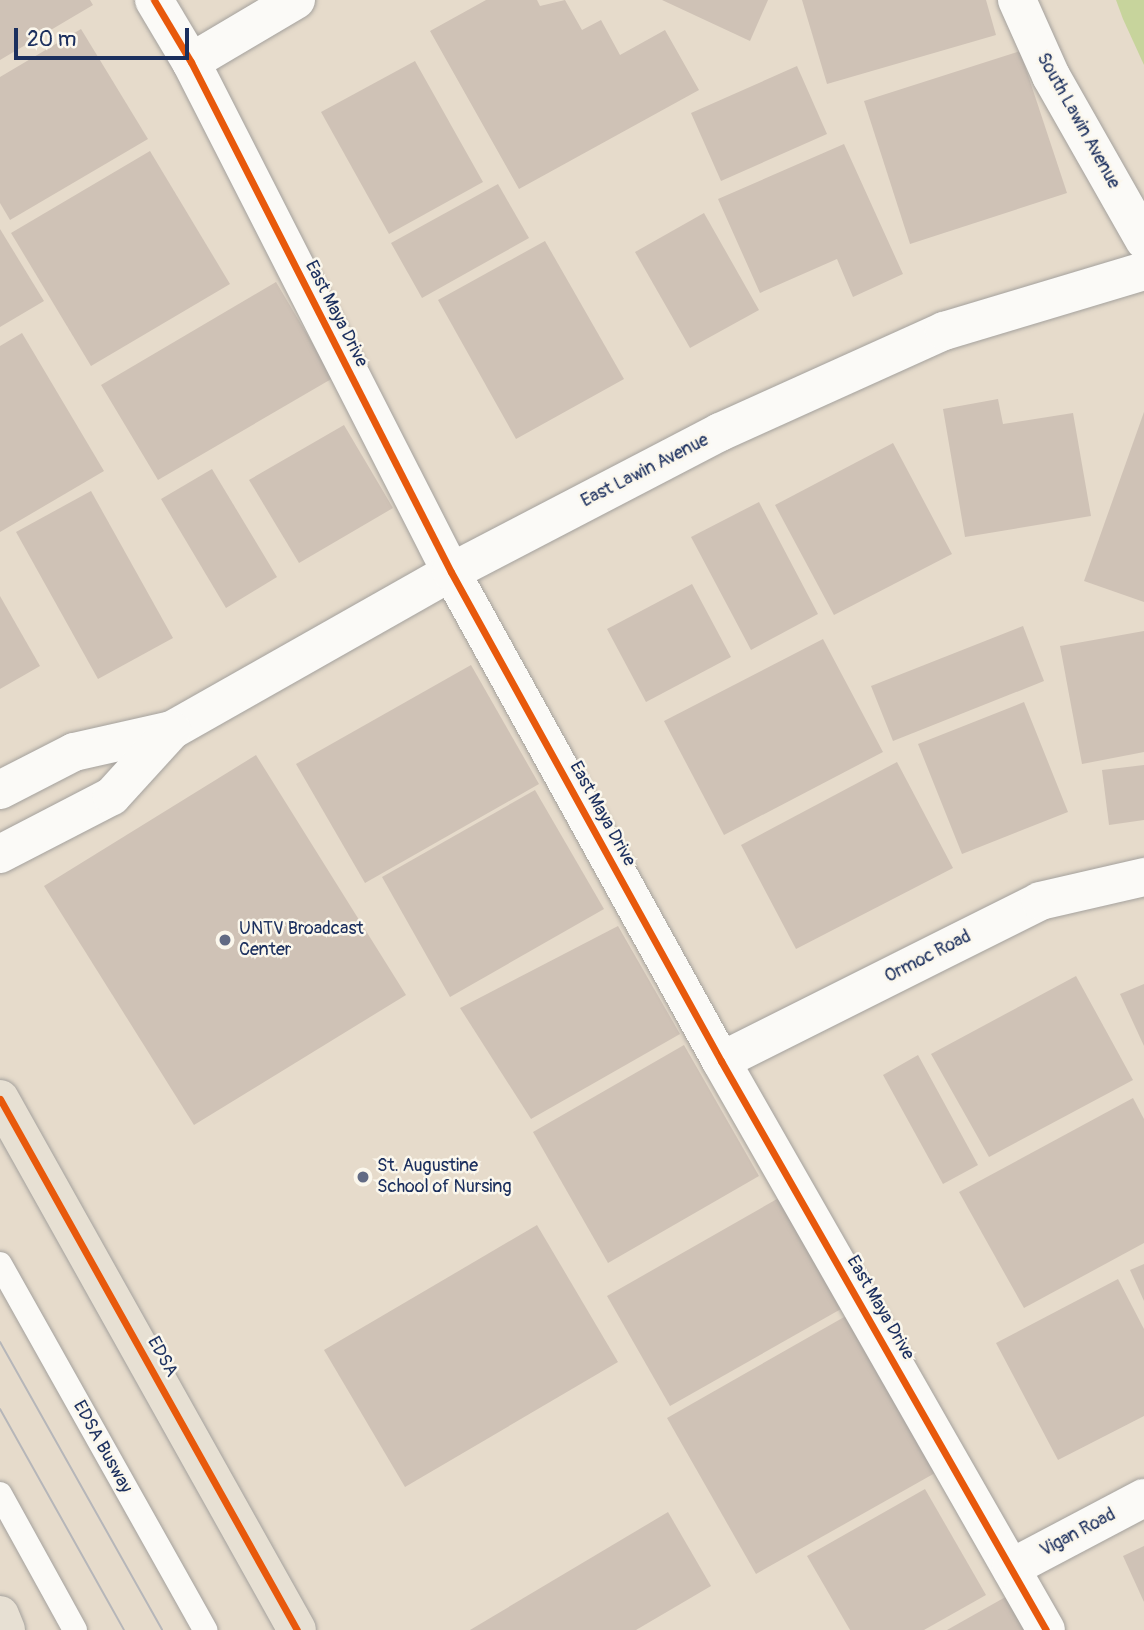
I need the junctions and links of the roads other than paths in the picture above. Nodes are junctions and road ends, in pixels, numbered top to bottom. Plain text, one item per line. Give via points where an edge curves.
1 (154, 0) edge
2 (296, 0) edge
3 (1017, 0) edge
4 (191, 62) junction
5 (1144, 240) edge
6 (1144, 271) edge
7 (450, 572) junction
8 (172, 730) junction
9 (0, 790) edge
10 (0, 854) edge
11 (1144, 877) edge
12 (721, 1061) junction
13 (0, 1099) edge
14 (0, 1264) edge
15 (0, 1494) edge
16 (1144, 1498) edge
17 (1011, 1568) junction
18 (0, 1615) edge
19 (6, 1630) edge
20 (75, 1630) edge
21 (205, 1630) edge
22 (297, 1630) edge
23 (1046, 1630) edge

1 - 4 street, East Maya Drive
2 - 4 street
3 - 5 street, South Lawin Avenue via 1051,76
4 - 7 street, East Maya Drive
6 - 7 street, East Lawin Avenue via 944,331 720,432
7 - 8 street, East Lawin Avenue
7 - 12 street, East Maya Drive
8 - 9 street, East Lawin Avenue via 75,752
8 - 10 street, East Lawin Avenue via 112,796
11 - 12 street, Ormoc Road via 1040,901
12 - 17 street, East Maya Drive
13 - 22 highway, EDSA
14 - 21 lane, EDSA Busway
15 - 20 lane
16 - 17 street, Vigan Road
17 - 23 street, East Maya Drive
18 - 19 highway

